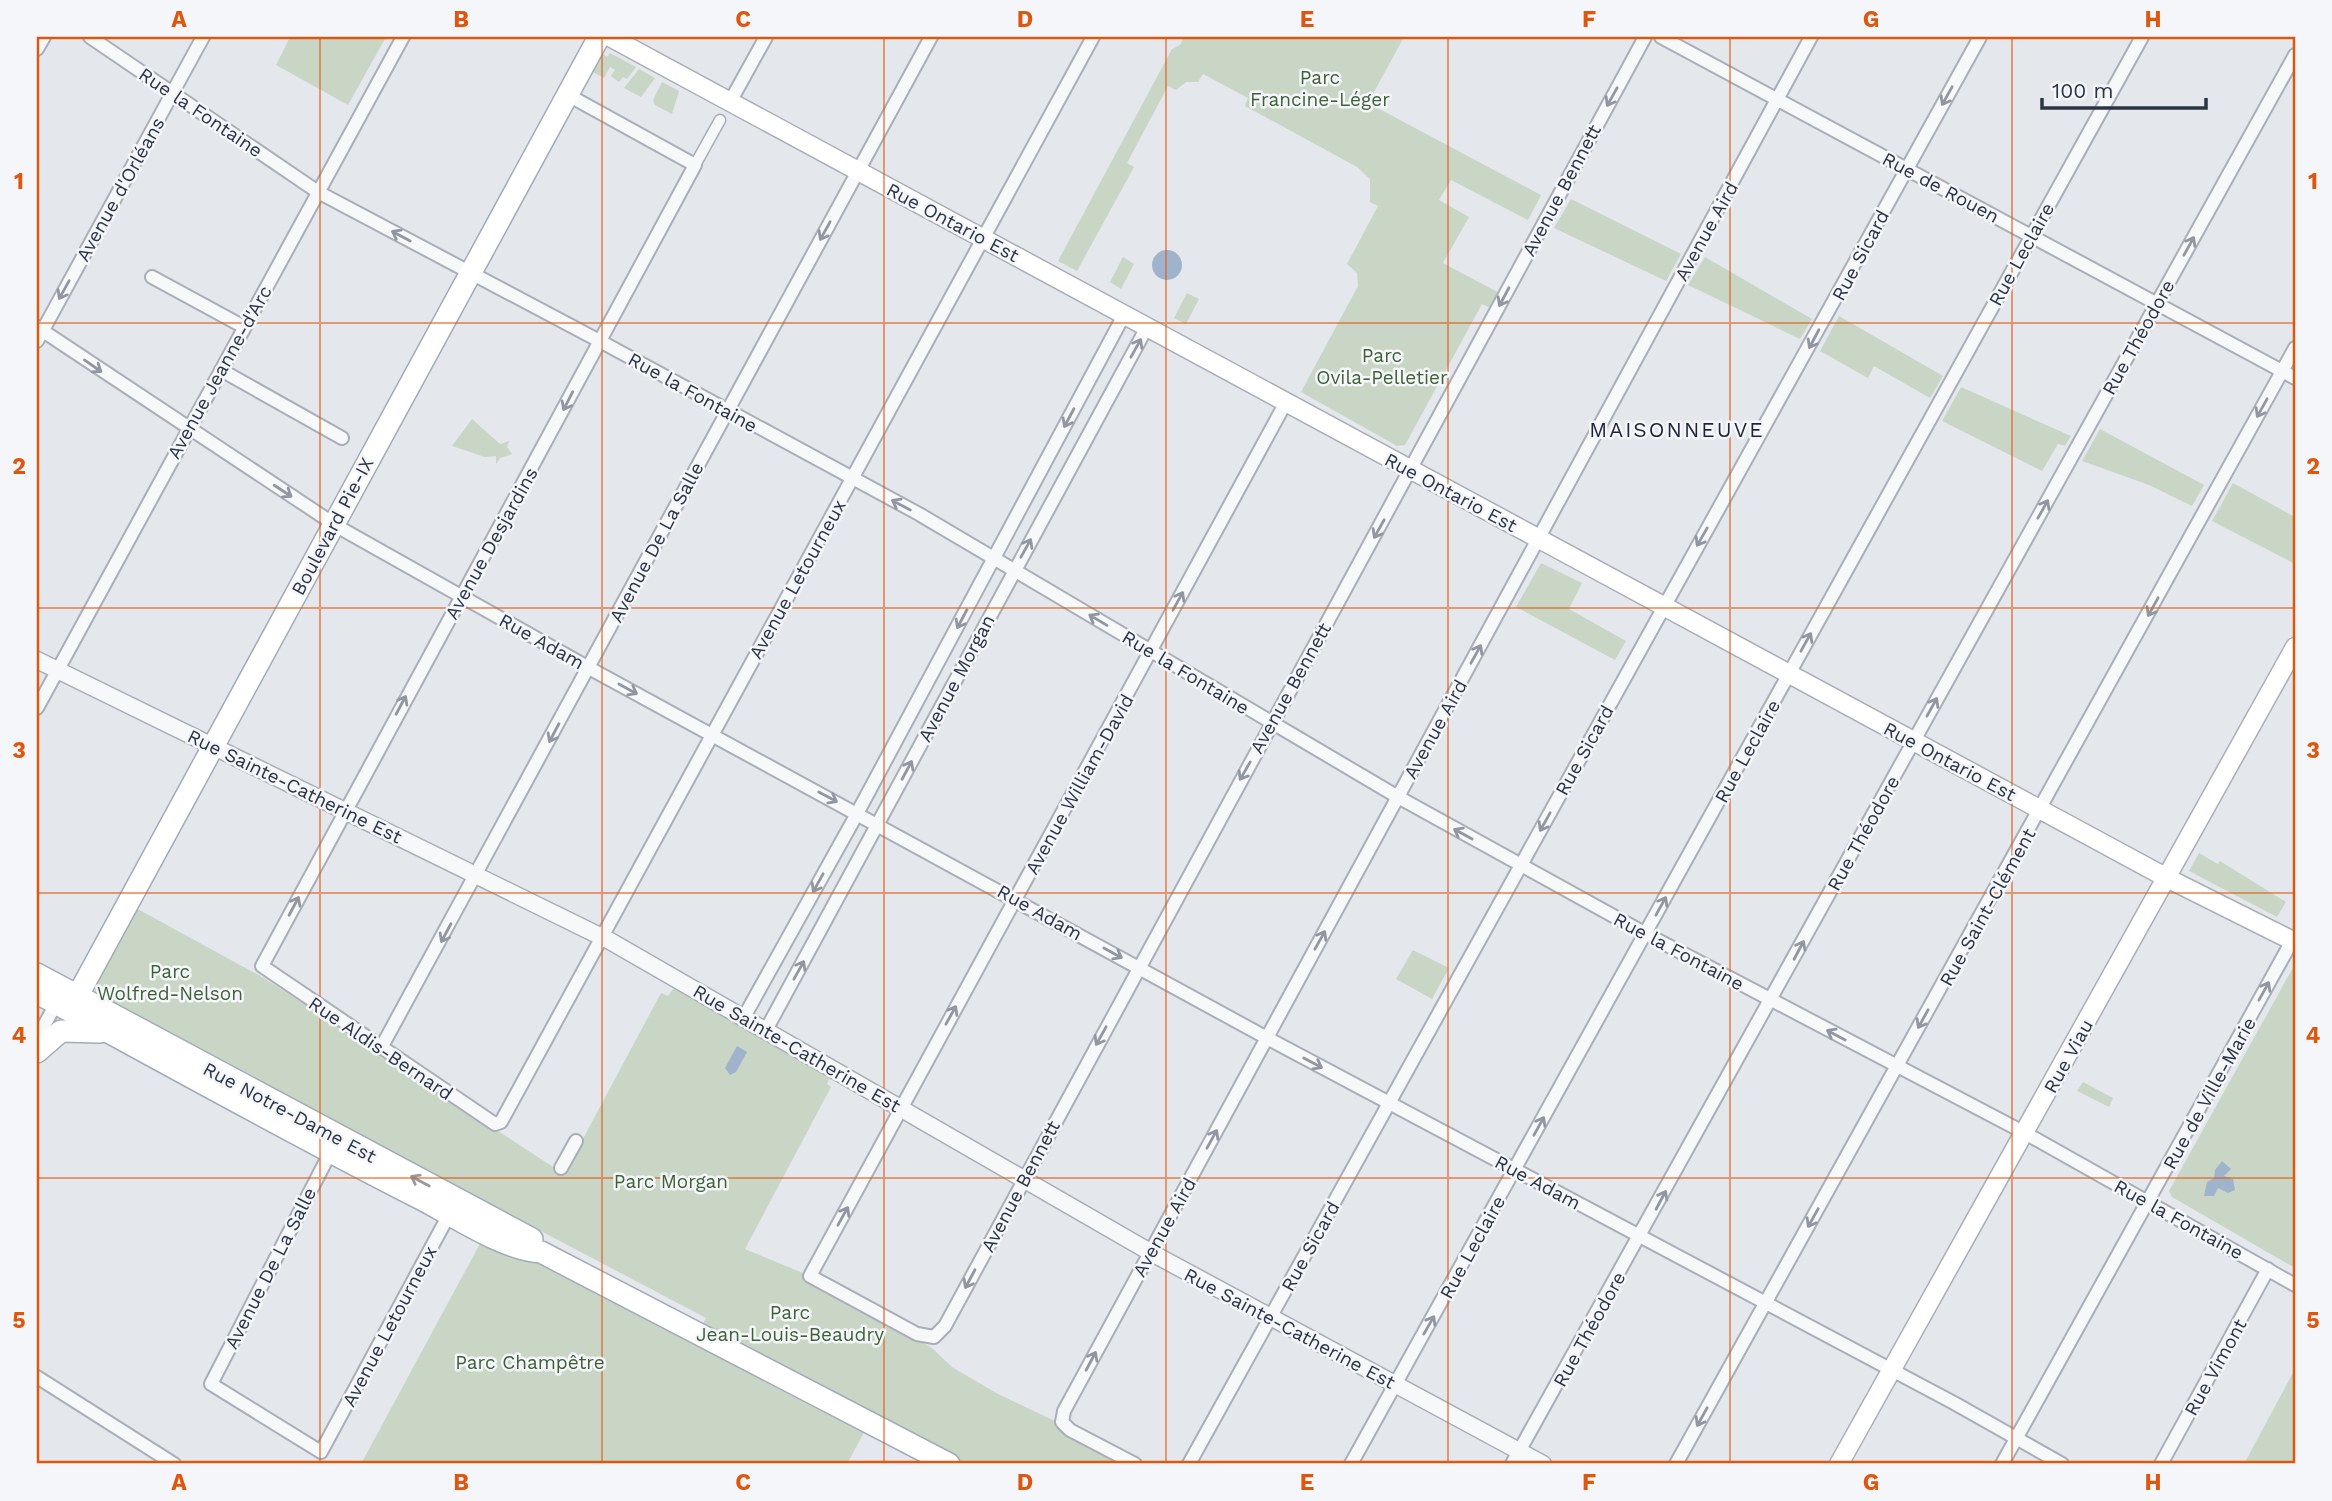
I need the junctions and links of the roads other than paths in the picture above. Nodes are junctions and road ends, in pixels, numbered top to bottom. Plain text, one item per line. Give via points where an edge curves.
1 (44, 37) edge
2 (90, 37) edge
3 (203, 37) edge
4 (403, 37) edge
5 (588, 37) edge
6 (599, 37) edge
7 (610, 37) edge
8 (765, 37) edge
9 (931, 37) edge
10 (1093, 37) edge
11 (1645, 37) edge
12 (1661, 37) edge
13 (1811, 37) edge
14 (1980, 37) edge
15 (2142, 37) edge
16 (37, 49) edge
17 (2295, 55) edge
18 (172, 92) junction
19 (568, 95) junction
20 (1777, 99) junction
21 (730, 102) junction
22 (720, 120) dead end
23 (695, 165) junction
24 (1906, 169) junction
25 (859, 171) junction
26 (317, 192) junction
27 (2031, 236) junction
28 (983, 239) junction
29 (466, 270) junction
30 (152, 277) dead end
31 (2156, 303) junction
32 (1124, 315) junction
33 (244, 327) junction
34 (1147, 327) junction
35 (39, 333) edge
36 (599, 340) junction
37 (2295, 348) edge
38 (221, 370) junction
39 (2282, 371) junction
40 (2295, 378) edge
41 (1286, 402) junction
42 (727, 411) junction
43 (188, 429) junction
44 (342, 438) dead end
45 (1412, 470) junction
46 (852, 478) junction
47 (330, 522) junction
48 (1538, 538) junction
49 (995, 558) junction
50 (1014, 570) junction
51 (461, 596) junction
52 (1664, 606) junction
53 (2295, 647) edge
54 (1151, 652) junction
55 (37, 660) edge
56 (589, 668) junction
57 (57, 670) junction
58 (1789, 674) junction
59 (37, 708) edge
60 (1272, 723) junction
61 (712, 735) junction
62 (1913, 741) junction
63 (210, 743) junction
64 (1398, 797) junction
65 (345, 810) junction
66 (2041, 810) junction
67 (858, 813) junction
68 (878, 824) junction
69 (1521, 866) junction
70 (477, 874) junction
71 (2167, 878) junction
72 (1016, 898) junction
73 (1646, 934) junction
74 (601, 937) junction
75 (2294, 942) edge
76 (262, 967) joint
77 (1139, 968) junction
78 (37, 974) edge
79 (37, 993) edge
80 (67, 997) junction
81 (1772, 1000) junction
82 (744, 1017) junction
83 (766, 1030) junction
84 (108, 1032) junction
85 (37, 1038) edge
86 (1267, 1038) junction
87 (381, 1048) junction
88 (37, 1052) edge
89 (1896, 1067) junction
90 (1389, 1103) junction
91 (902, 1108) junction
92 (501, 1122) joint
93 (2025, 1133) junction
94 (576, 1141) dead end
95 (330, 1153) junction
96 (561, 1168) dead end
97 (1515, 1171) junction
98 (1025, 1180) junction
99 (2149, 1201) junction
100 (454, 1207) junction
101 (1641, 1237) junction
102 (1150, 1252) junction
103 (2268, 1269) junction
104 (2295, 1285) edge
105 (1767, 1303) junction
106 (1270, 1319) junction
107 (934, 1337) joint
108 (1892, 1371) junction
109 (37, 1377) edge
110 (1395, 1385) junction
111 (2015, 1438) junction
112 (321, 1452) joint
113 (1516, 1458) edge
114 (174, 1464) edge
115 (949, 1464) edge
116 (1135, 1464) edge
117 (1189, 1464) edge
118 (1351, 1464) edge
119 (1543, 1464) edge
120 (1676, 1464) edge
121 (1839, 1464) edge
122 (2002, 1464) edge
123 (2062, 1464) edge
124 (2161, 1464) edge

1 - 16 street
2 - 18 street, Rue la Fontaine
3 - 18 street, Avenue d'Orléans
4 - 26 street, Avenue Jeanne-d'Arc
5 - 29 main road, Boulevard Pie-IX
6 - 19 main road, Boulevard Pie-IX
7 - 21 main road, Rue Ontario Est
8 - 21 street
9 - 25 street, Avenue De La Salle
10 - 28 street, Avenue Letourneux
11 -> 45 street, Avenue Bennett
12 - 20 street, Rue de Rouen
13 - 20 street, Avenue Aird
14 -> 24 street, Rue Sicard
15 - 27 street, Rue Leclaire
31 -> 17 street, Rue Théodore
18 - 26 street, Rue la Fontaine
18 -> 35 street, Avenue d'Orléans
19 - 23 street
19 - 29 main road, Boulevard Pie-IX
20 - 24 street, Rue de Rouen
20 - 48 street, Avenue Aird
21 - 25 main road, Rue Ontario Est
22 - 23 street, Avenue Desjardins
23 - 36 street, Avenue Desjardins
24 - 27 street, Rue de Rouen
24 -> 52 street, Rue Sicard
25 - 28 main road, Rue Ontario Est
25 -> 42 street, Avenue De La Salle
29 -> 26 street, Rue la Fontaine
26 - 33 street, Avenue Jeanne-d'Arc
27 - 31 street, Rue de Rouen
58 -> 27 street, Rue Leclaire
28 - 32 main road, Rue Ontario Est
28 - 46 street, Avenue Letourneux
29 - 36 street, Rue la Fontaine
29 - 47 main road, Boulevard Pie-IX
29 - 47 main road, Boulevard Pie-IX
30 - 33 street
31 - 39 street, Rue de Rouen
62 -> 31 street, Rue Théodore
32 - 34 main road, Rue Ontario Est
32 -> 49 street, Avenue Morgan
33 - 38 street, Avenue Jeanne-d'Arc
34 - 41 main road, Rue Ontario Est
50 -> 34 street, Avenue Morgan
35 -> 43 street, Rue Adam
36 - 42 street, Rue la Fontaine
36 -> 51 street, Avenue Desjardins
37 - 39 street, Rue Saint-Clément
38 - 43 street, Avenue Jeanne-d'Arc
38 - 44 street
39 - 40 street, Rue de Rouen
39 -> 66 street, Rue Saint-Clément
41 - 45 main road, Rue Ontario Est
54 -> 41 street, Avenue William-David
42 - 46 street, Rue la Fontaine
42 - 56 street, Avenue De La Salle
43 -> 47 street, Rue Adam
43 - 57 street, Avenue Jeanne-d'Arc
45 - 48 main road, Rue Ontario Est
45 -> 60 street, Avenue Bennett
49 -> 46 street, Rue la Fontaine
46 - 61 street, Avenue Letourneux
47 - 51 street, Rue Adam
47 - 63 main road, Boulevard Pie-IX
47 - 63 main road, Boulevard Pie-IX via 293,580
48 - 52 main road, Rue Ontario Est
64 -> 48 street, Avenue Aird
49 - 50 street, Rue la Fontaine
49 -> 67 street, Avenue Morgan
54 -> 50 street, Rue la Fontaine
68 -> 50 street, Avenue Morgan
51 - 56 street, Rue Adam
65 -> 51 street, Avenue Desjardins
52 - 58 main road, Rue Ontario Est
52 -> 69 street, Rue Sicard
53 - 71 main road, Rue Viau
54 - 60 street, Rue la Fontaine
54 - 72 street, Avenue William-David
55 - 57 street, Rue Sainte-Catherine Est
56 -> 61 street, Rue Adam
56 -> 70 street, Avenue De La Salle
57 - 59 street, Avenue Jeanne-d'Arc
57 - 63 street, Rue Sainte-Catherine Est
58 - 62 main road, Rue Ontario Est
73 -> 58 street, Rue Leclaire
60 - 64 street, Rue la Fontaine
60 -> 77 street, Avenue Bennett
61 -> 67 street, Rue Adam
61 - 74 street, Avenue Letourneux
62 - 66 main road, Rue Ontario Est
81 -> 62 street, Rue Théodore
63 - 65 street, Rue Sainte-Catherine Est
63 - 80 main road, Boulevard Pie-IX
69 -> 64 street, Rue la Fontaine
86 -> 64 street, Avenue Aird
65 - 70 street, Rue Sainte-Catherine Est
76 -> 65 street, Avenue Desjardins
66 - 71 main road, Rue Ontario Est
66 -> 89 street, Rue Saint-Clément
67 - 68 street, Rue Adam
67 -> 82 street, Avenue Morgan
68 - 72 street, Rue Adam
83 -> 68 street, Avenue Morgan
69 - 73 street, Rue la Fontaine
69 - 90 street, Rue Sicard
70 - 74 street, Rue Sainte-Catherine Est
70 -> 87 street, Avenue De La Salle
71 - 75 main road, Rue Ontario Est
71 - 93 main road, Rue Viau
72 -> 77 street, Rue Adam
91 -> 72 street, Avenue William-David
73 - 81 street, Rue la Fontaine
97 -> 73 street, Rue Leclaire
74 - 82 street, Rue Sainte-Catherine Est
74 - 92 street, Avenue Letourneux
99 -> 75 street, Rue de Ville-Marie
76 - 87 street, Rue Aldis-Bernard
77 - 86 street, Rue Adam
77 -> 98 street, Avenue Bennett
78 - 80 main road, Rue Notre-Dame Est
79 - 80 main road, Rue Notre-Dame Est
80 - 84 main road, Rue Notre-Dame Est
80 - 85 street, Boulevard Pie-IX
100 -> 80 main road, Rue Notre-Dame Est via 128,1026
89 -> 81 street, Rue la Fontaine
101 -> 81 street, Rue Théodore
82 - 83 street, Rue Sainte-Catherine Est
83 - 91 street, Rue Sainte-Catherine Est
84 - 88 main road via 64,1030
84 - 95 main road, Rue Notre-Dame Est
86 -> 90 street, Rue Adam
102 -> 86 street, Avenue Aird
87 - 92 street, Rue Aldis-Bernard via 495,1124
89 - 93 street, Rue la Fontaine
89 -> 105 street, Rue Saint-Clément
90 - 97 street, Rue Adam
90 - 106 street, Rue Sicard
91 - 98 street, Rue Sainte-Catherine Est
107 -> 91 street, Avenue William-David via 917,1334 810,1276
93 - 99 street, Rue la Fontaine
93 - 108 main road, Rue Viau
94 - 96 street
95 - 100 main road, Rue Notre-Dame Est
95 - 112 street, Avenue De La Salle via 211,1384
97 - 101 street, Rue Adam
110 -> 97 street, Rue Leclaire
98 - 102 street, Rue Sainte-Catherine Est
98 -> 107 street, Avenue Bennett via 945,1326
99 - 103 street, Rue la Fontaine
99 - 111 street, Rue de Ville-Marie
100 - 112 street, Avenue Letourneux
100 - 115 main road, Rue Notre-Dame Est via 535,1241 541,1252
101 - 105 street, Rue Adam
101 - 113 street, Rue Théodore
102 - 106 street, Rue Sainte-Catherine Est
116 -> 102 street, Avenue Aird via 1062,1422
103 - 104 street, Rue la Fontaine
103 - 124 street, Rue Vimont
105 - 108 street, Rue Adam
105 -> 120 street, Rue Saint-Clément
106 - 110 street, Rue Sainte-Catherine Est
106 - 117 street, Rue Sicard
108 - 111 street, Rue Adam
108 - 121 main road, Rue Viau
109 - 114 street
110 - 113 street, Rue Sainte-Catherine Est
110 - 118 street, Rue Leclaire
111 - 122 street, Rue de Ville-Marie
111 - 123 street, Rue Adam
113 - 119 street, Rue Sainte-Catherine Est

